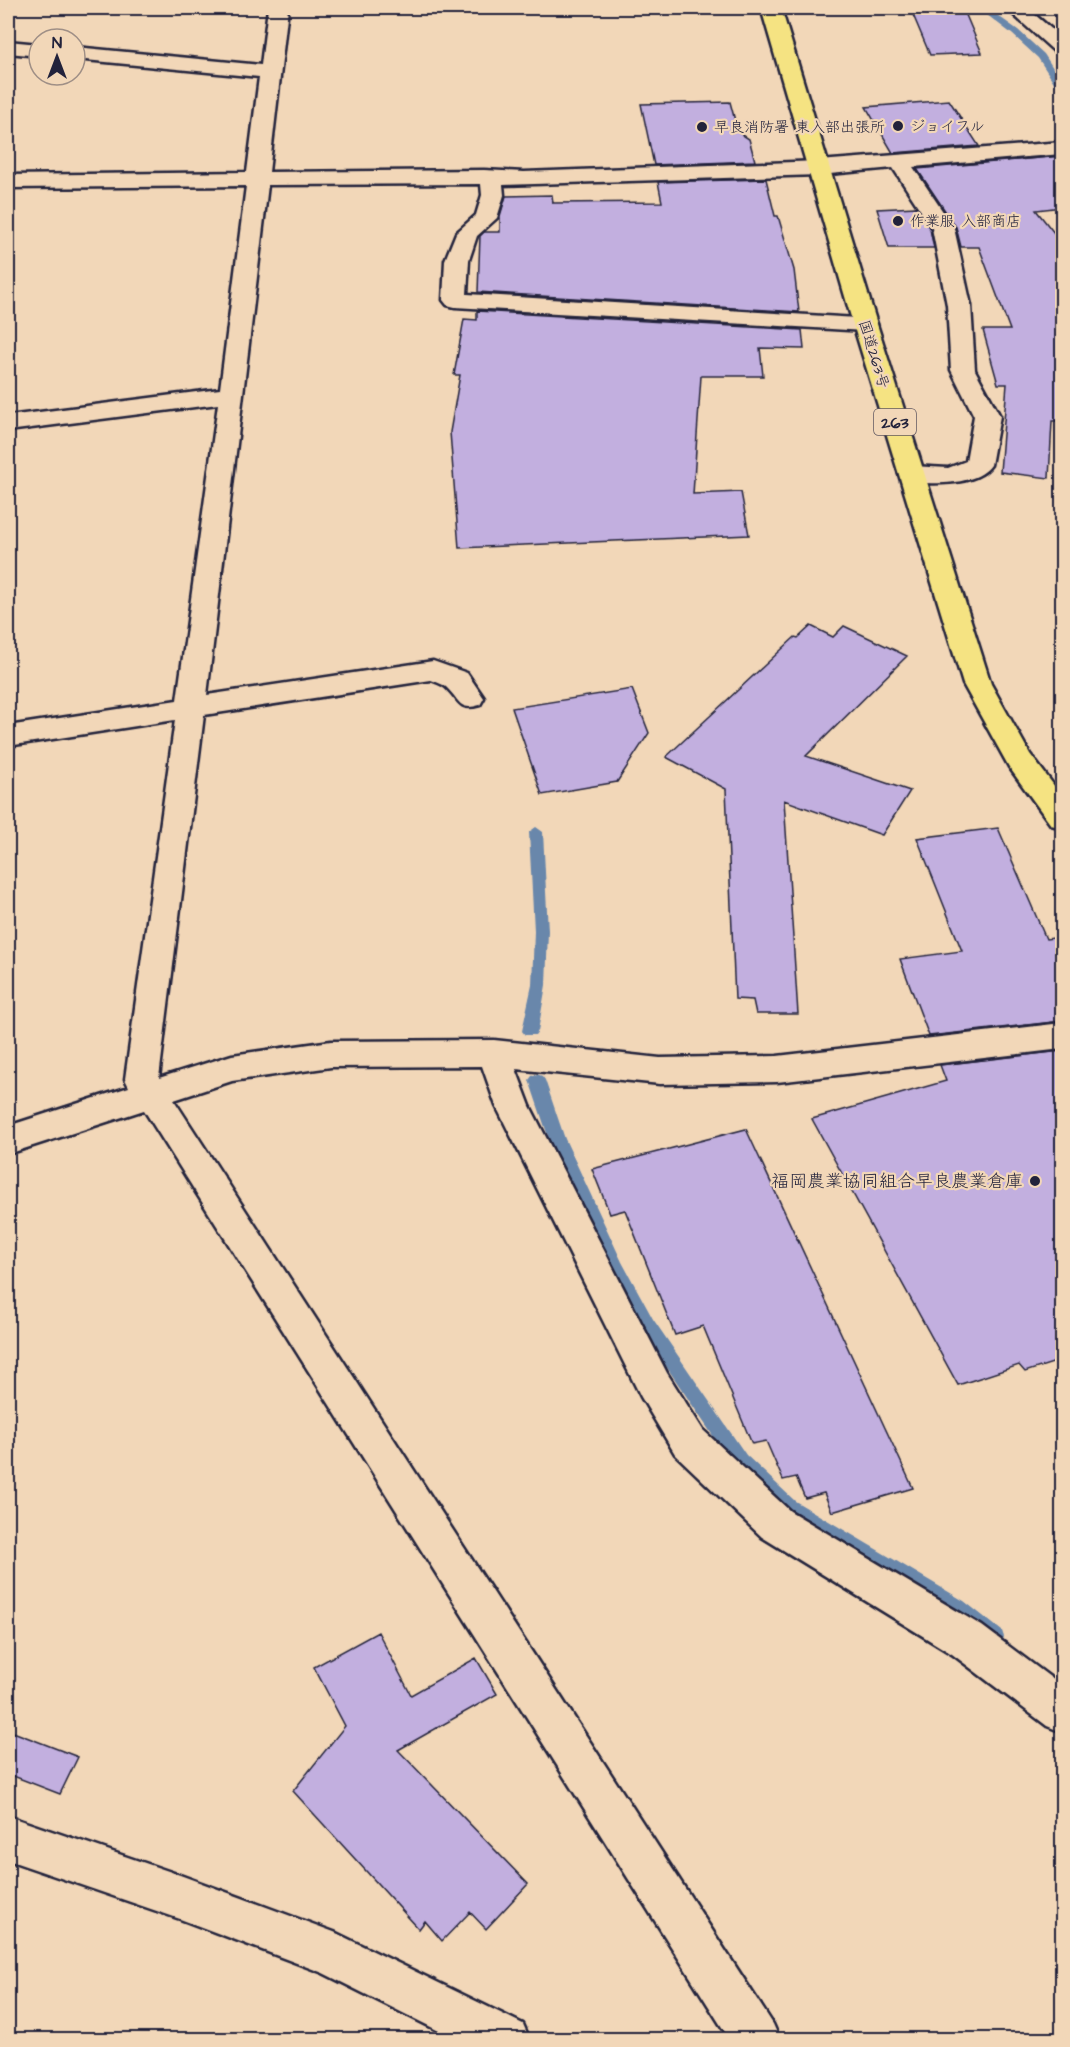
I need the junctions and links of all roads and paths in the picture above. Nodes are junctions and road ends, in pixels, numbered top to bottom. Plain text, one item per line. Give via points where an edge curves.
1 (278, 8) edge
2 (771, 8) edge
3 (1016, 8) edge
4 (8, 47) edge
5 (1062, 48) edge
6 (27, 49) edge
7 (87, 54) edge
8 (270, 72) junction
9 (1062, 148) edge
10 (900, 163) junction
11 (819, 168) junction
12 (492, 178) junction
13 (258, 180) junction
14 (8, 182) edge
15 (865, 324) junction
16 (232, 395) junction
17 (8, 423) edge
18 (912, 474) junction
19 (470, 698) dead end
20 (190, 707) junction
21 (8, 736) edge
22 (1062, 817) edge
23 (1062, 1036) edge
24 (494, 1053) junction
25 (152, 1093) junction
26 (8, 1140) edge
27 (1062, 1711) edge
28 (8, 1838) edge
29 (507, 2040) edge
30 (757, 2040) edge

1 - 8 street
2 - 11 highway, 国道263号 / 263
3 - 5 street
4 - 6 street
7 - 8 street
8 - 13 street
9 - 10 street
10 - 11 street
10 - 18 street via 943,228 958,305 963,370 987,416 978,465 951,476
11 - 12 street
11 - 15 highway, 国道263号 / 263
12 - 13 street
12 - 15 street via 493,195 486,218 467,233 457,260 455,300
13 - 14 street
13 - 16 street
15 - 18 highway, 国道263号 / 263
16 - 17 street
16 - 20 street
18 - 22 highway, 国道263号 / 263 via 977,684 1019,760
19 - 20 street via 457,680 432,670
20 - 21 street
20 - 25 street via 142,1080
23 - 24 street via 777,1069 660,1071
24 - 25 street via 331,1054 232,1068
24 - 27 street via 513,1106 654,1385 689,1442 776,1524 967,1640
25 - 26 street
25 - 30 street
28 - 29 street via 334,1955

